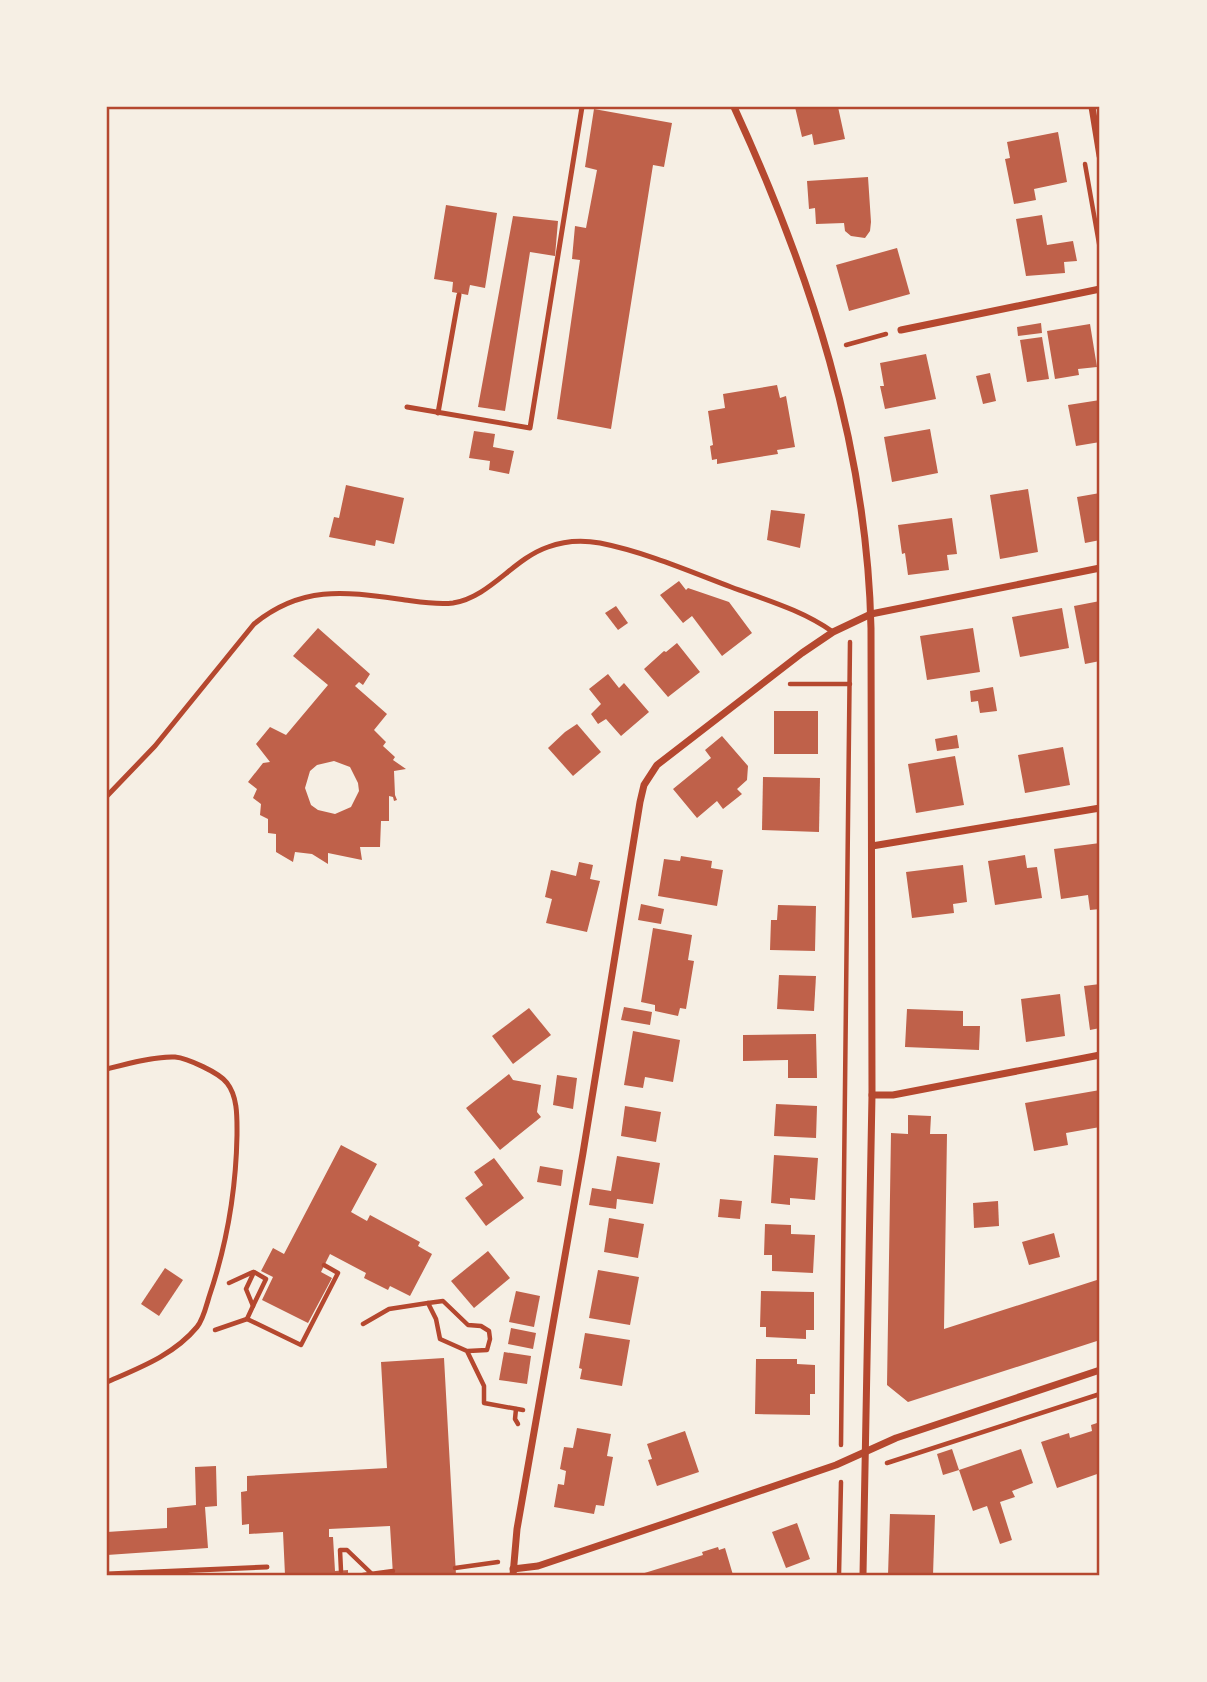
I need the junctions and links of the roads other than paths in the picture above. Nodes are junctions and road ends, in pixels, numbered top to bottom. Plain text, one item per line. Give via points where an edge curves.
1 (582, 107) edge
2 (734, 107) edge
3 (1092, 107) edge
4 (1100, 156) edge
5 (1100, 289) edge
6 (459, 296) dead end
7 (901, 330) road end
8 (407, 407) dead end
9 (438, 413) junction
10 (1100, 568) edge
11 (871, 614) junction
12 (833, 632) junction
13 (107, 796) edge
14 (1100, 808) edge
15 (872, 846) junction
16 (1100, 1055) edge
17 (107, 1069) edge
18 (872, 1095) junction
19 (1100, 1370) edge
20 (107, 1382) edge
21 (864, 1452) junction
22 (267, 1567) dead end
23 (513, 1572) edge
24 (107, 1574) edge
25 (863, 1575) edge

1 - 9 lane via 530,428
2 - 11 street via 796,253 838,385 857,488
3 - 4 street
5 - 7 street
6 - 9 lane
8 - 9 lane
10 - 11 street
11 - 12 street
11 - 15 street
12 - 13 lane via 799,612 663,561 599,543 563,542 547,547 470,597 452,603 356,592 310,596 286,603 254,624 155,746
12 - 23 street via 657,765 644,785
14 - 15 street
15 - 18 street
16 - 18 street via 893,1095
17 - 20 lane via 176,1057 209,1070 226,1082 234,1097 237,1139 232,1215 199,1325 172,1351
18 - 21 street
19 - 21 street
21 - 23 street
21 - 25 street
22 - 24 lane

